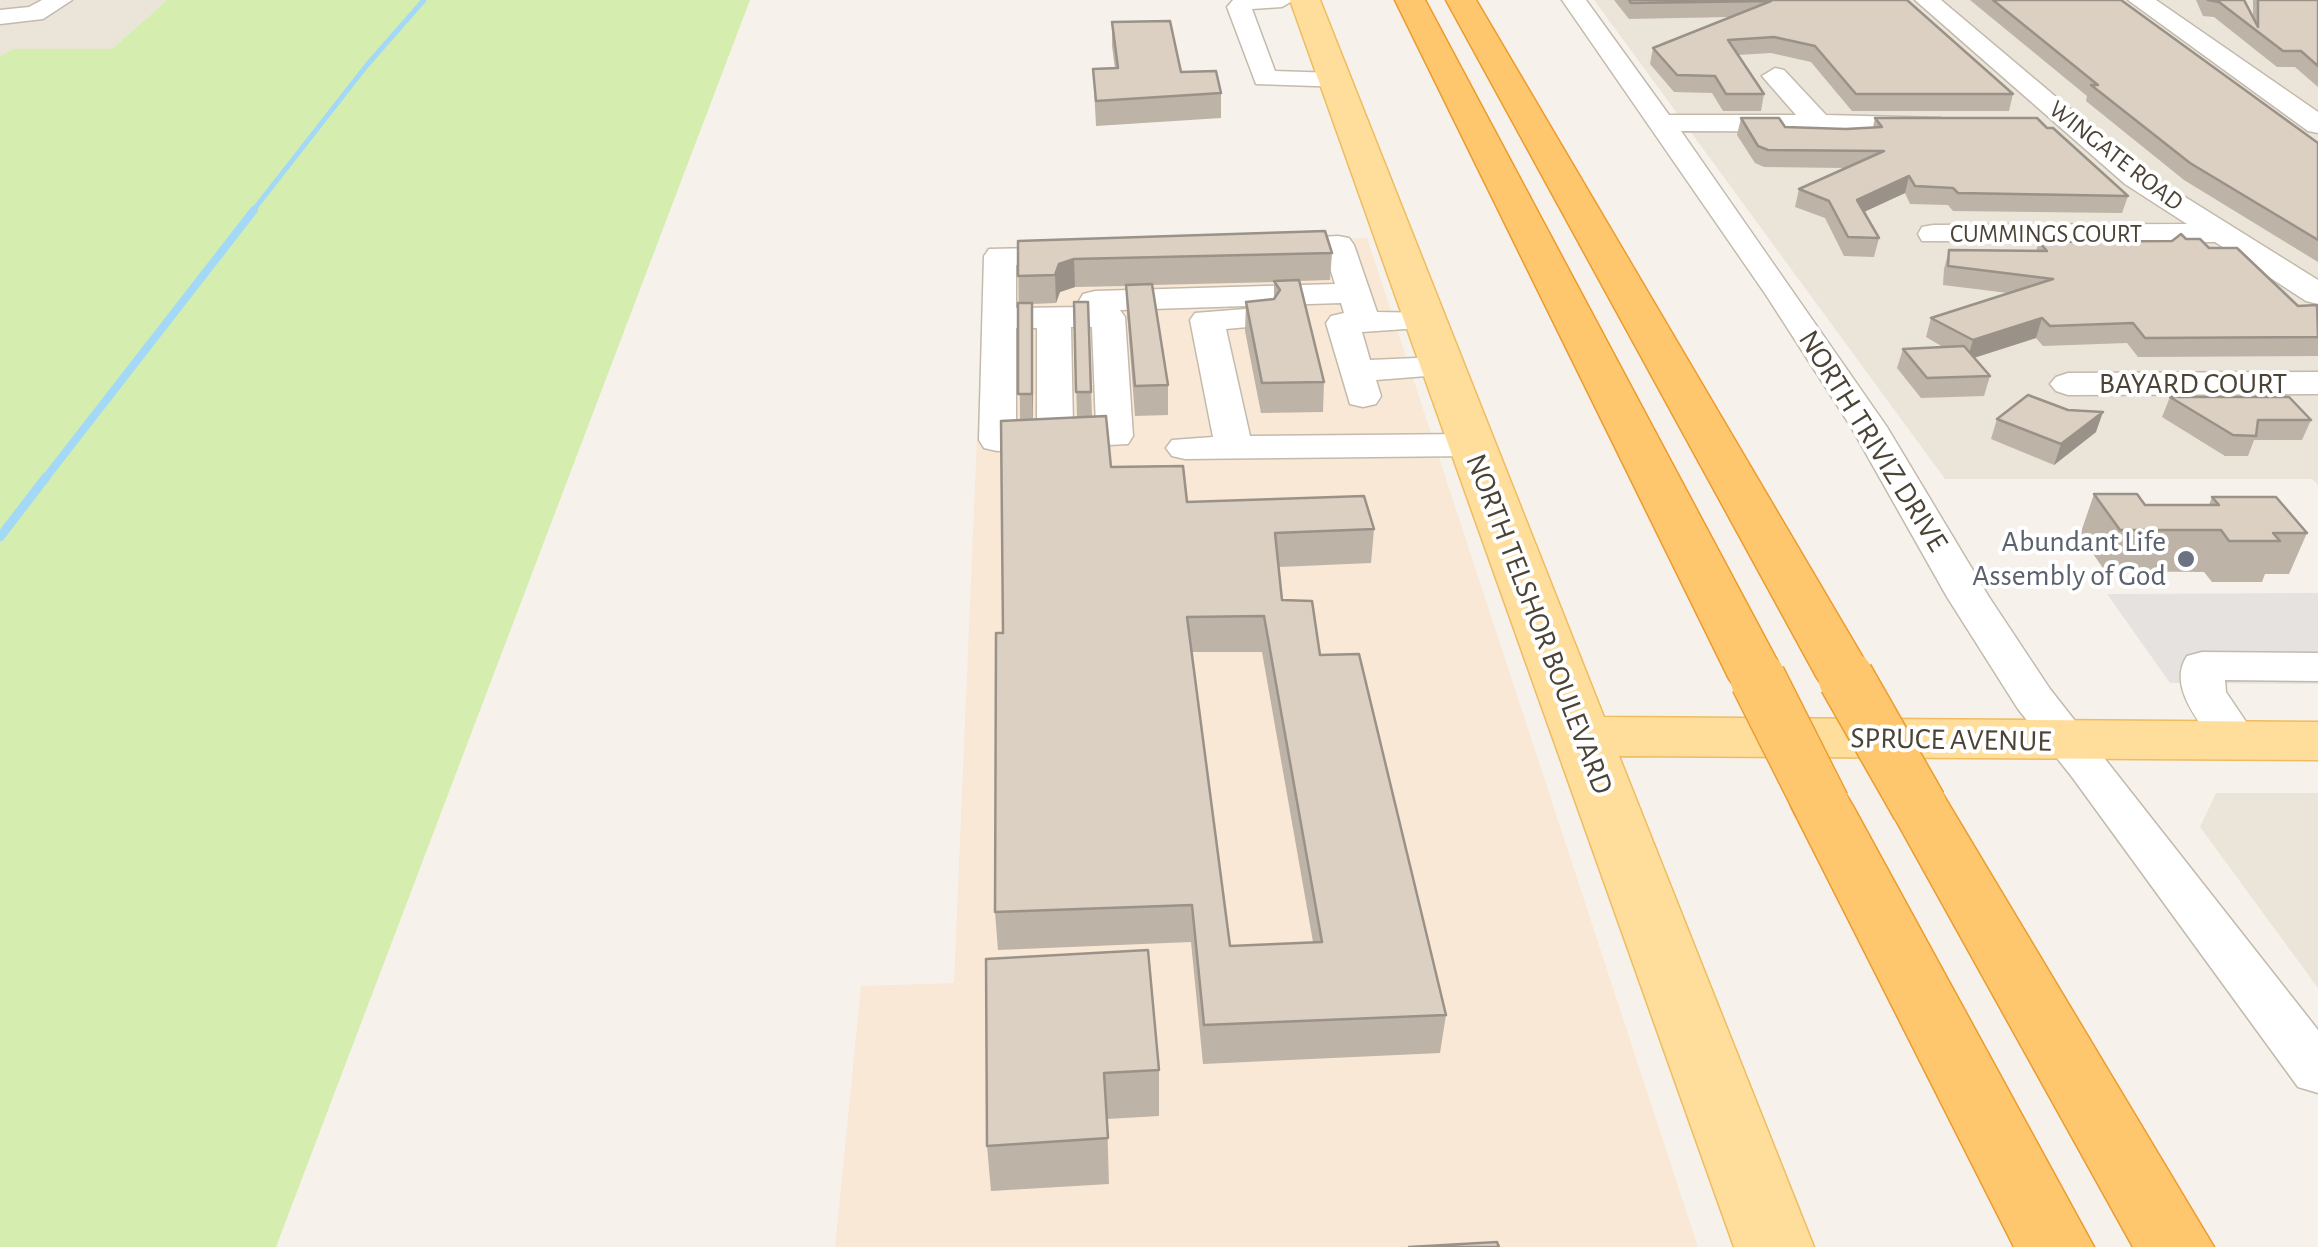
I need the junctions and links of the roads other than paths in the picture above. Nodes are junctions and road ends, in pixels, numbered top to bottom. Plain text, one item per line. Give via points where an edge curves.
1 (60, 0) edge
2 (1282, 0) edge
3 (1304, 0) edge
4 (1410, 0) edge
5 (1461, 0) edge
6 (1574, 0) edge
7 (1927, 0) edge
8 (2140, 0) edge
9 (0, 17) edge
10 (1775, 76) dead end
11 (1335, 81) junction
12 (2259, 84) junction
13 (2298, 84) dead end
14 (1662, 123) junction
15 (1819, 124) junction
16 (1955, 124) edge
17 (2032, 124) edge
18 (2071, 124) junction
19 (2318, 126) edge
20 (2220, 233) junction
21 (1933, 234) dead end
22 (1239, 248) edge
23 (1100, 253) edge
24 (2318, 294) edge
25 (999, 300) junction
26 (1352, 302) junction
27 (1054, 317) junction
28 (1423, 320) junction
29 (1440, 368) junction
30 (2068, 384) dead end
31 (2318, 384) edge
32 (1055, 438) junction
33 (1469, 445) junction
34 (1234, 447) junction
35 (1185, 448) dead end
36 (2318, 667) edge
37 (1584, 736) junction
38 (2068, 741) junction
39 (2318, 741) edge
40 (2236, 742) junction
41 (2318, 1071) edge
42 (1774, 1247) edge
43 (2054, 1247) edge
44 (2174, 1247) edge

1 - 9 street via 34,14
2 - 11 street via 1239,7 1265,78
3 - 11 main road, NORTH TELSHOR BOULEVARD
4 - 43 highway, bridge
5 - 44 highway, bridge
6 - 14 street, NORTH TRIVIZ DRIVE
7 - 18 street, WINGATE ROAD
8 - 12 street
10 - 15 street
11 - 28 main road, NORTH TELSHOR BOULEVARD
12 - 13 street
12 - 19 street
14 - 15 street
14 - 38 street, NORTH TRIVIZ DRIVE via 1869,426 1968,597
15 - 16 street
17 - 18 street
18 - 20 street, WINGATE ROAD via 2134,178
20 - 21 street, CUMMINGS COURT
20 - 24 street, WINGATE ROAD
22 - 26 street via 1338,245
23 - 25 street via 1000,256
25 - 26 street
25 - 27 street
25 - 32 street via 997,440
26 - 28 street
26 - 29 street via 1360,384
26 - 34 street via 1296,317 1207,320
27 - 32 street
27 - 32 street via 1108,317 1115,436
28 - 29 main road, NORTH TELSHOR BOULEVARD
29 - 33 main road, NORTH TELSHOR BOULEVARD
30 - 31 street, BAYARD COURT
33 - 34 street
33 - 37 main road, NORTH TELSHOR BOULEVARD
34 - 35 street
36 - 40 street via 2202,666 2204,692
37 - 38 main road, SPRUCE AVENUE
37 - 42 main road, NORTH TELSHOR BOULEVARD
38 - 40 main road, SPRUCE AVENUE
38 - 41 street, NORTH TRIVIZ DRIVE
39 - 40 main road, SPRUCE AVENUE

